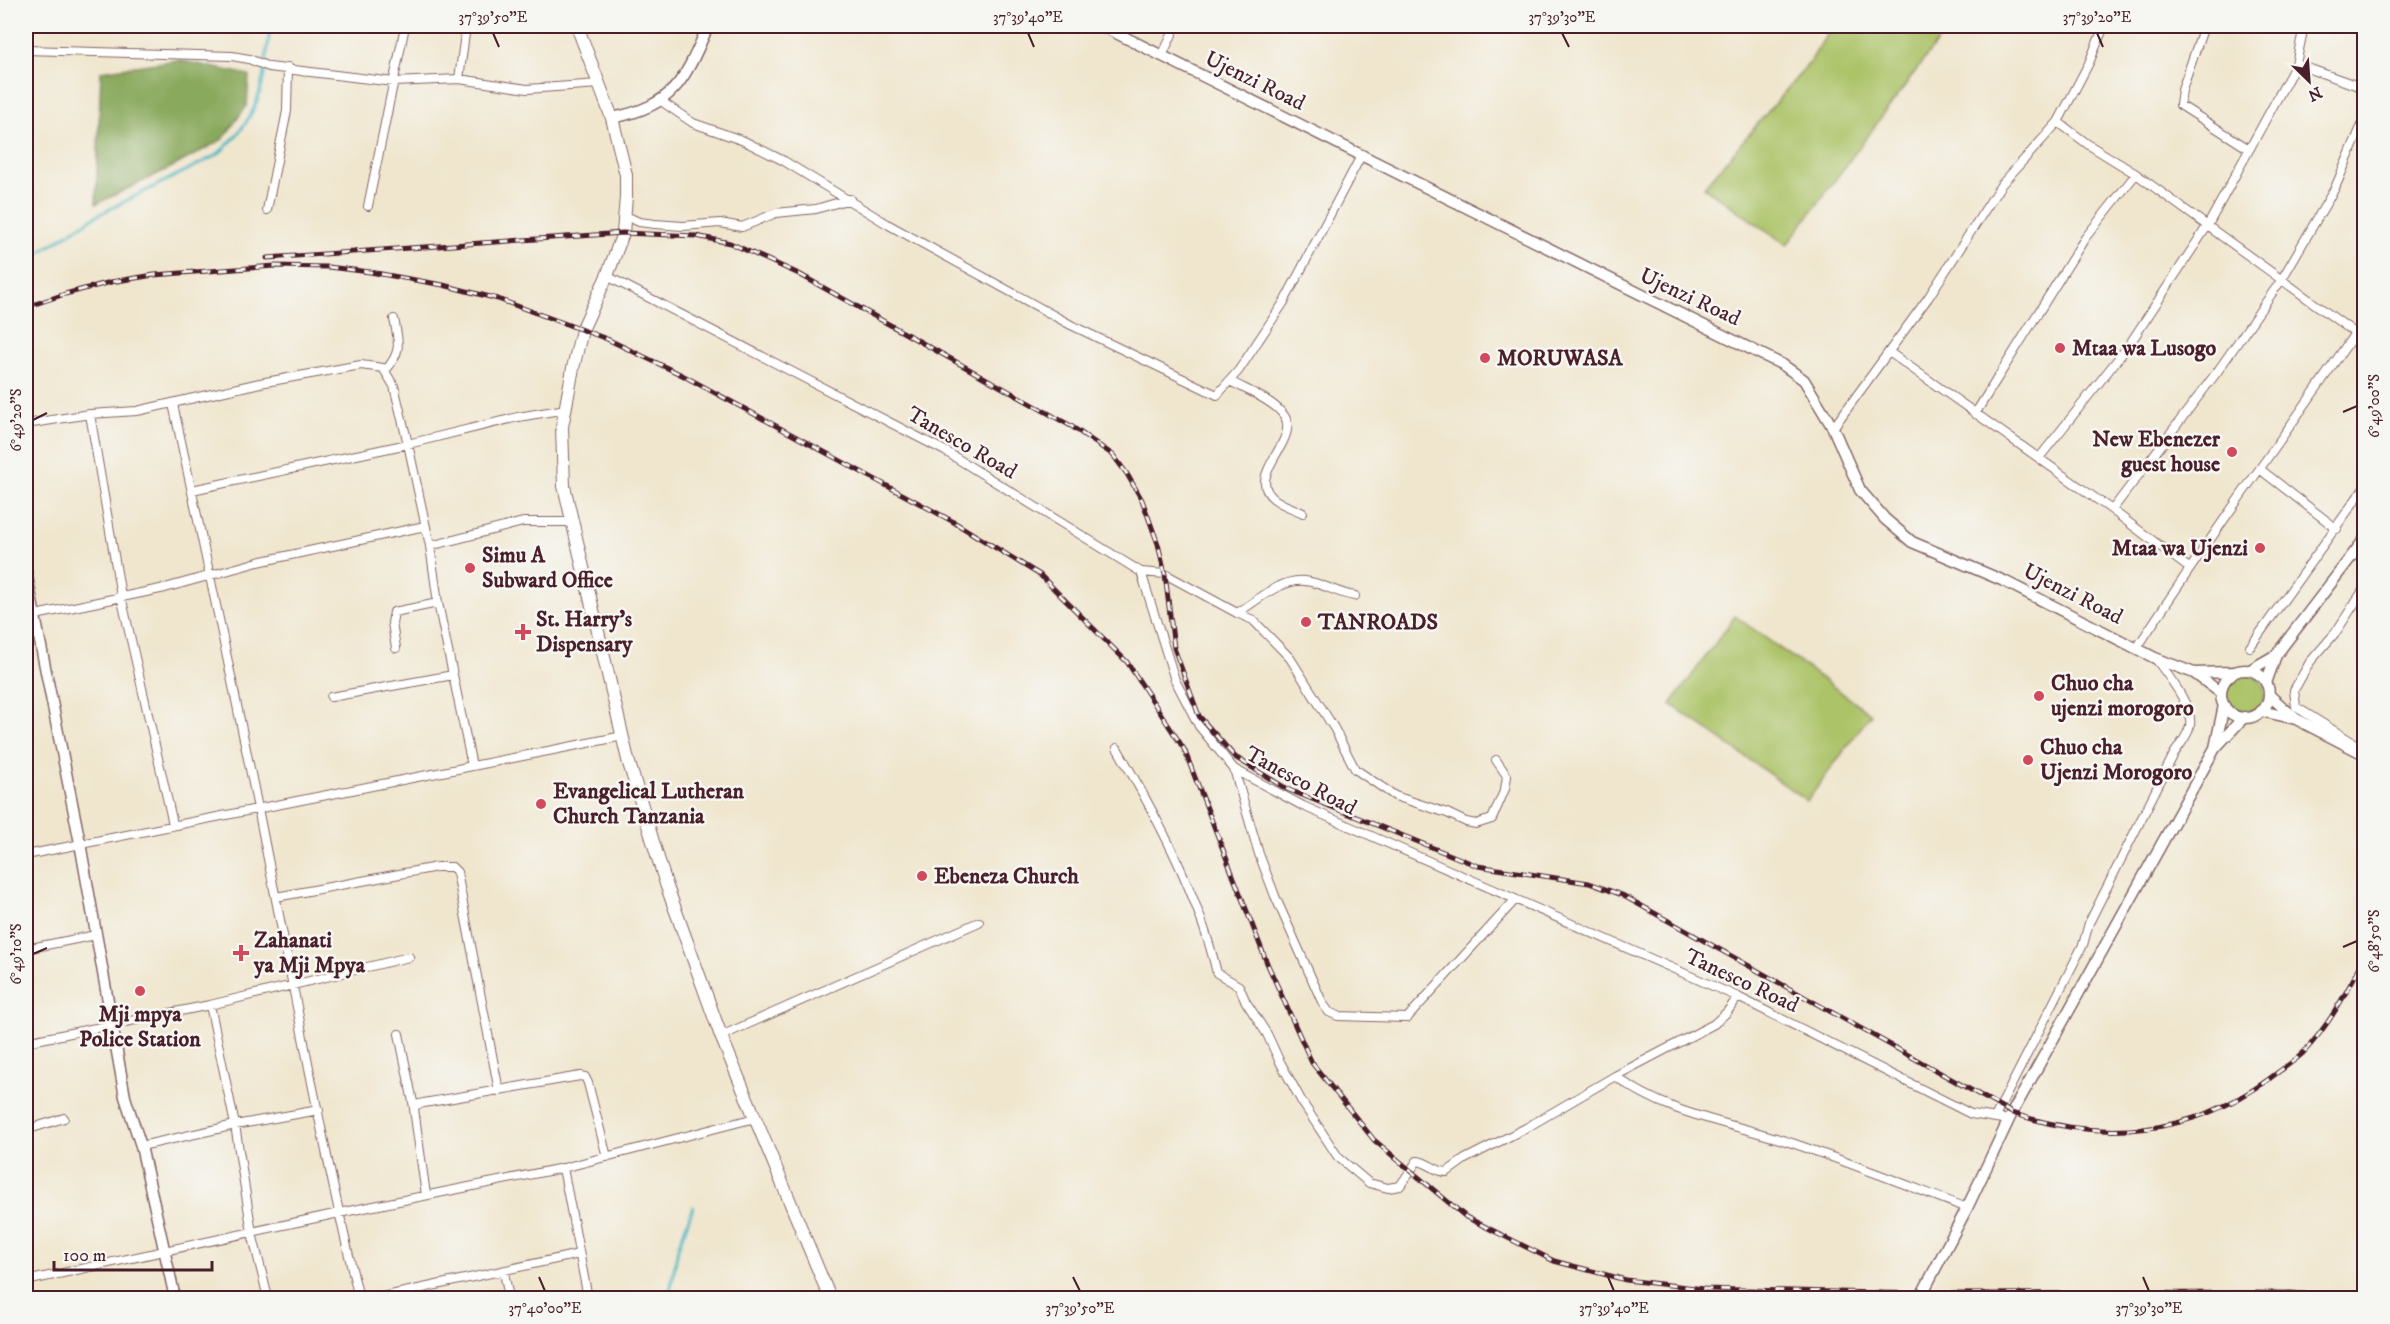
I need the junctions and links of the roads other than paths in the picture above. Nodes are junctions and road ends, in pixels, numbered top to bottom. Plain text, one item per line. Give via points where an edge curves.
1 (405, 26) edge
2 (466, 26) edge
3 (577, 26) edge
4 (708, 26) edge
5 (1102, 26) edge
6 (1176, 26) edge
7 (2104, 26) edge
8 (2204, 26) edge
9 (2304, 26) edge
10 (26, 50) edge
11 (1162, 56) junction
12 (2296, 64) junction
13 (288, 68) junction
14 (459, 79) junction
15 (394, 82) junction
16 (599, 84) junction
17 (2364, 88) edge
18 (662, 101) junction
19 (612, 118) junction
20 (2364, 120) edge
21 (2058, 122) junction
22 (2248, 149) junction
23 (1362, 154) junction
24 (2136, 174) junction
25 (850, 199) junction
26 (368, 206) dead end
27 (267, 210) dead end
28 (624, 215) junction
29 (2208, 225) junction
30 (607, 276) junction
31 (2282, 279) junction
32 (394, 319) dead end
33 (2364, 323) edge
34 (2355, 333) junction
35 (1889, 352) junction
36 (385, 371) junction
37 (1230, 381) junction
38 (173, 404) junction
39 (566, 409) junction
40 (90, 414) junction
41 (1975, 414) junction
42 (26, 424) edge
43 (1833, 428) junction
44 (408, 444) junction
45 (2039, 458) junction
46 (2261, 470) junction
47 (2364, 488) edge
48 (192, 490) junction
49 (2112, 510) junction
50 (1303, 513) dead end
51 (572, 522) junction
52 (425, 526) junction
53 (2337, 529) junction
54 (2364, 540) edge
55 (430, 546) junction
56 (2189, 568) junction
57 (26, 571) edge
58 (1141, 572) junction
59 (209, 575) junction
60 (2364, 589) edge
61 (121, 596) junction
62 (1355, 596) dead end
63 (438, 603) junction
64 (1237, 613) junction
65 (30, 616) edge
66 (2250, 647) dead end
67 (396, 648) dead end
68 (2137, 648) junction
69 (2276, 655) junction
70 (2155, 658) junction
71 (2250, 670) junction
72 (2235, 672) junction
73 (2194, 673) junction
74 (453, 675) junction
75 (2266, 683) junction
76 (2221, 693) junction
77 (2269, 695) junction
78 (331, 697) dead end
79 (2224, 705) junction
80 (2261, 711) junction
81 (2244, 717) junction
82 (2296, 719) junction
83 (623, 736) junction
84 (1117, 748) dead end
85 (2216, 748) junction
86 (2364, 752) edge
87 (1496, 760) dead end
88 (472, 766) junction
89 (1234, 769) junction
90 (258, 809) junction
91 (173, 824) junction
92 (80, 843) junction
93 (26, 855) edge
94 (276, 897) junction
95 (1515, 900) junction
96 (979, 922) dead end
97 (96, 935) junction
98 (26, 949) edge
99 (409, 957) dead end
100 (291, 984) junction
101 (1738, 997) junction
102 (210, 1005) junction
103 (114, 1023) junction
104 (399, 1034) dead end
105 (721, 1036) junction
106 (26, 1042) edge
107 (1615, 1076) junction
108 (499, 1091) junction
109 (414, 1107) junction
110 (319, 1110) junction
111 (1995, 1117) junction
112 (64, 1118) dead end
113 (755, 1118) junction
114 (2008, 1120) junction
115 (235, 1125) junction
116 (26, 1130) edge
117 (141, 1146) junction
118 (607, 1157) junction
119 (563, 1168) junction
120 (426, 1195) junction
121 (1967, 1208) junction
122 (339, 1213) junction
123 (252, 1233) junction
124 (165, 1251) junction
125 (579, 1254) junction
126 (504, 1272) junction
127 (26, 1281) edge
128 (175, 1299) edge
129 (268, 1299) edge
130 (359, 1299) edge
131 (377, 1299) edge
132 (509, 1299) edge
133 (588, 1299) edge
134 (830, 1299) edge
135 (1920, 1299) edge

1 - 15 street
2 - 14 street
3 - 16 main road
4 - 18 street via 684,74
5 - 11 street, Ujenzi Road
6 - 11 street
7 - 21 street
8 - 22 street via 2180,105
9 - 12 street
10 - 13 street via 249,59 269,67
11 - 23 street, Ujenzi Road
12 - 17 street
12 - 22 street
13 - 15 street
13 - 27 street via 287,111
14 - 15 street
14 - 16 street via 527,89
15 - 26 street
16 - 19 main road
18 - 19 street
18 - 25 street via 693,123 744,141
19 - 28 main road via 626,175
20 - 31 street via 2335,188
21 - 24 street
21 - 35 street via 2001,185
22 - 29 street
23 - 37 street via 1284,302
23 - 43 street, Ujenzi Road via 1783,365 1804,380
24 - 29 street
24 - 41 street via 2085,238
25 - 28 street via 816,209 776,213 742,227 655,224
25 - 37 street via 889,225 1071,325 1197,386 1217,394
28 - 30 main road via 623,233
29 - 31 street
29 - 45 street via 2129,345
30 - 39 main road via 582,330
30 - 58 street, Tanesco Road via 945,451
31 - 34 street
31 - 49 street
32 - 36 street via 396,358
33 - 34 street
34 - 46 street
35 - 41 street
35 - 43 street
36 - 38 street via 361,365
36 - 44 street via 394,386
37 - 50 street via 1283,414 1287,423 1283,441 1266,473 1265,486 1274,499
38 - 40 street
38 - 48 street
39 - 44 street
39 - 51 main road via 562,427 564,486
40 - 42 street
40 - 61 street
41 - 45 street
43 - 68 street, Ujenzi Road via 1860,490 1912,542 2004,581
44 - 48 street
44 - 52 street
45 - 49 street
46 - 53 street
46 - 56 street
47 - 53 street
48 - 59 street
49 - 56 street
51 - 55 street via 523,522
51 - 83 main road
52 - 55 street
52 - 59 street
53 - 66 street
54 - 69 street
55 - 63 street
56 - 68 street
57 - 65 street
58 - 64 street via 1165,574
58 - 89 street, Tanesco Road via 1175,680 1199,726
59 - 61 street
59 - 90 street
60 - 86 street via 2294,690 2296,707
61 - 65 street
61 - 91 street
62 - 64 street via 1306,581 1289,581
63 - 67 street via 394,612
63 - 74 street
64 - 87 street via 1253,620 1290,658 1355,769 1395,796 1466,822 1476,824 1492,819 1507,776
65 - 92 street
68 - 70 street, Ujenzi Road
69 - 71 street
69 - 75 street
70 - 73 street, Ujenzi Road
70 - 111 street via 2186,705 2190,728
71 - 72 street
71 - 75 street
72 - 73 street
72 - 76 street via 2225,681
73 - 76 street
74 - 78 street
74 - 88 street
75 - 77 street
76 - 79 street
77 - 80 street
77 - 82 street
79 - 81 street via 2232,714
79 - 85 street
80 - 81 street
80 - 82 street
81 - 85 street
82 - 86 street
83 - 88 street
83 - 105 main road via 661,868
84 - 107 street via 1193,895 1217,973 1239,986 1302,1102 1338,1157 1362,1179 1392,1189 1400,1186 1417,1161 1447,1172
85 - 114 street
88 - 90 street
89 - 95 street, Tanesco Road via 1303,806
89 - 95 street via 1275,896 1329,1012 1350,1018 1407,1018
90 - 91 street
90 - 94 street
91 - 92 street
92 - 93 street
92 - 97 street
94 - 100 street
94 - 108 street via 452,867 457,872
95 - 101 street, Tanesco Road
96 - 105 street
97 - 98 street
97 - 103 street
99 - 100 street
100 - 102 street
100 - 110 street
101 - 107 street via 1714,1024
101 - 111 street, Tanesco Road via 1971,1114
102 - 103 street
102 - 115 street
103 - 106 street
103 - 117 street via 125,1097
104 - 109 street
105 - 113 main road
107 - 121 street via 1669,1107 1790,1142
108 - 109 street
108 - 118 street via 580,1076 587,1078
109 - 120 street
110 - 115 street
110 - 122 street
111 - 114 street, Tanesco Road
112 - 116 street
113 - 118 street
113 - 134 main road
114 - 121 street
115 - 117 street
115 - 123 street
117 - 124 street
118 - 119 street
119 - 120 street
119 - 125 street
120 - 122 street
121 - 135 street
122 - 123 street
122 - 130 street
123 - 124 street
123 - 129 street
124 - 127 street
124 - 128 street
125 - 126 street
125 - 133 street
126 - 131 street
126 - 132 street

